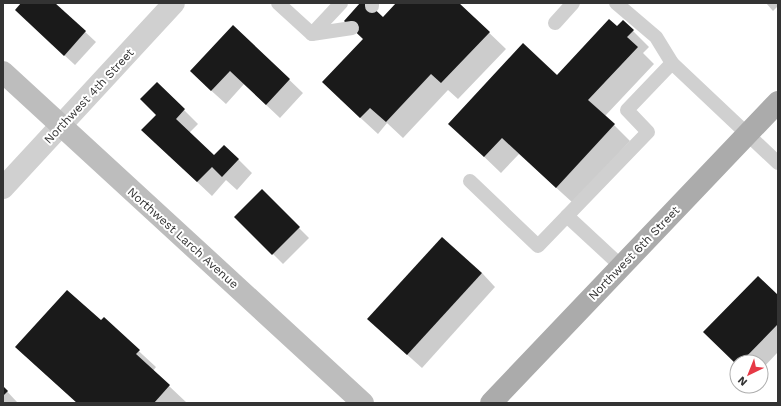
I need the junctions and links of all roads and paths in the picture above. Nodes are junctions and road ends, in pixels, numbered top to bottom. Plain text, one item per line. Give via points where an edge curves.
1 (174, 3) edge
2 (278, 3) edge
3 (340, 3) edge
4 (573, 3) edge
5 (616, 3) edge
6 (555, 23) dead end
7 (352, 28) dead end
8 (312, 34) junction
9 (672, 62) junction
10 (3, 72) edge
11 (778, 102) edge
12 (61, 126) junction
13 (747, 134) junction
14 (778, 163) edge
15 (470, 181) dead end
16 (3, 188) edge
17 (568, 216) junction
18 (621, 266) junction
19 (363, 403) edge
20 (491, 403) edge

1 - 12 street, Northwest 4th Street
2 - 8 lane
3 - 8 lane
4 - 6 lane
5 - 9 lane via 656,37
7 - 8 lane
9 - 13 lane
9 - 17 lane via 627,110 648,132
10 - 12 street, Northwest Larch Avenue
11 - 13 main road, Northwest 6th Street
12 - 16 street, Northwest 4th Street
12 - 19 street, Northwest Larch Avenue
13 - 14 lane
13 - 18 main road, Northwest 6th Street
15 - 17 lane via 538,246
17 - 18 lane
18 - 20 main road, Northwest 6th Street

